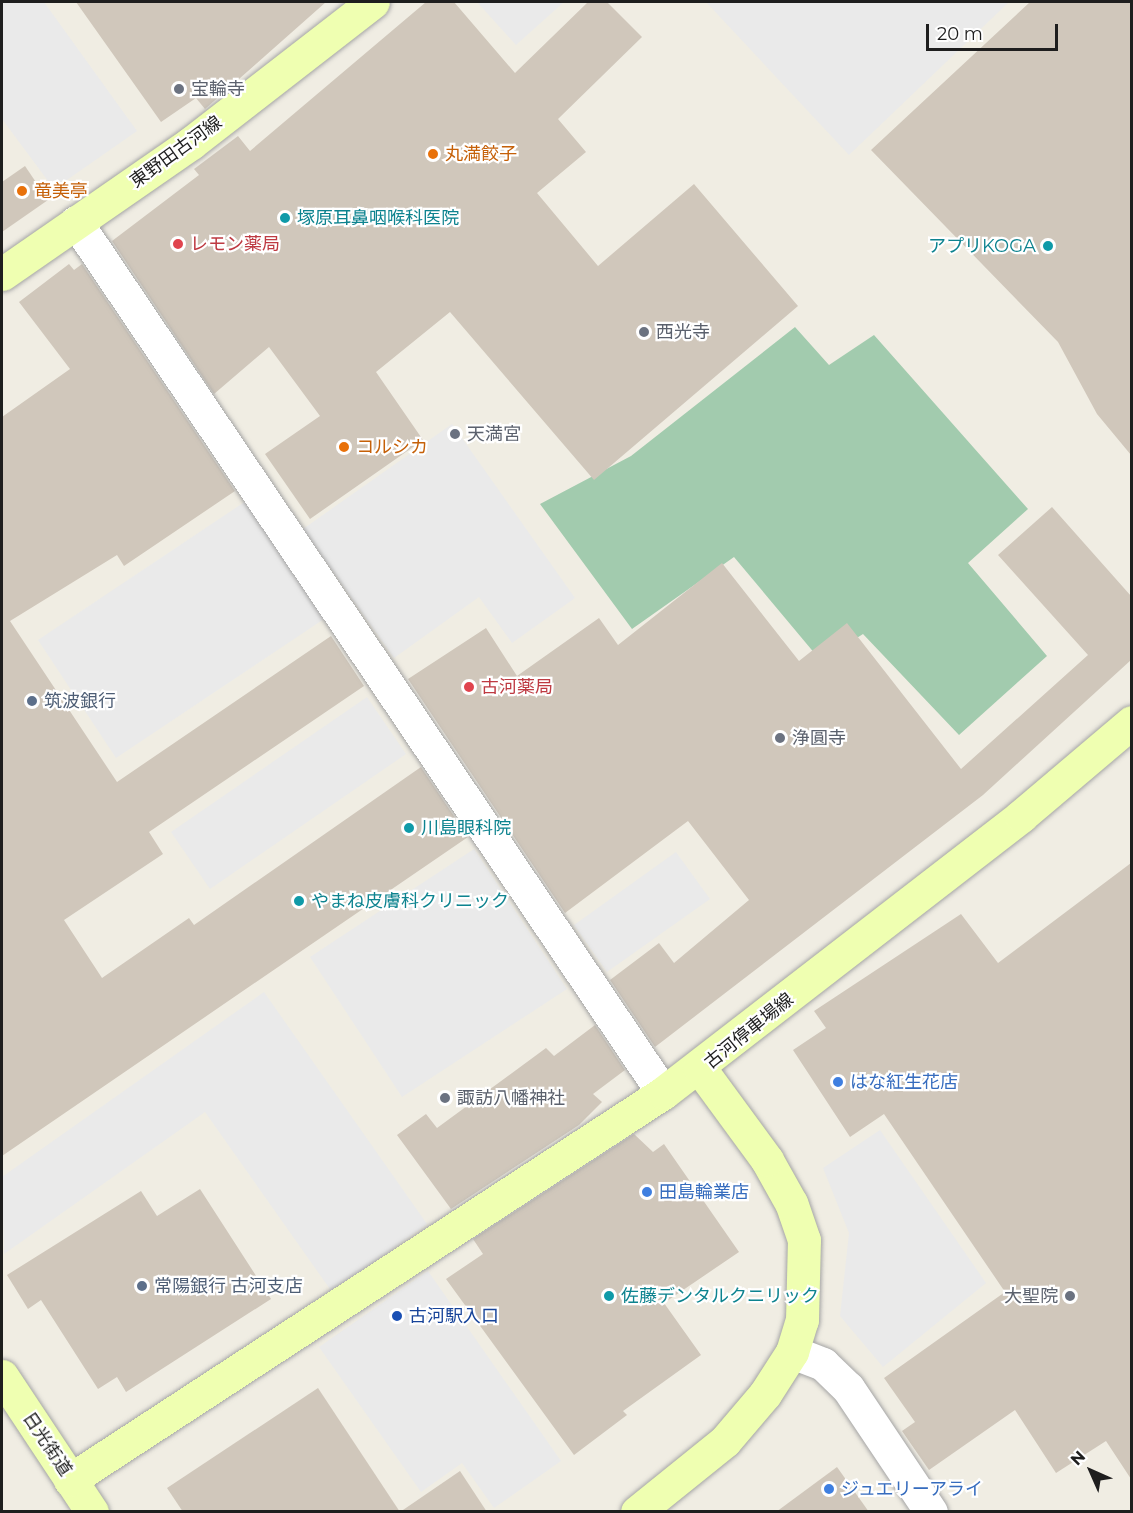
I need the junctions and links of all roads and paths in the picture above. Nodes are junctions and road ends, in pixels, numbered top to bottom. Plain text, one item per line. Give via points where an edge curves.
1 (373, 2) edge
2 (76, 222) junction
3 (2, 274) edge
4 (1131, 722) edge
5 (699, 1067) junction
6 (663, 1093) junction
7 (792, 1352) junction
8 (2, 1376) edge
9 (70, 1480) junction
10 (92, 1512) edge
11 (638, 1512) edge
12 (931, 1512) edge

1 - 2 main road, 東野田古河線 via 191,143
2 - 3 main road, 東野田古河線
2 - 6 street
4 - 5 main road, 古河停車場線 via 1021,816
5 - 6 main road
5 - 7 main road, 古河停車場線 via 767,1160 804,1240 802,1320
6 - 9 main road
7 - 11 main road, 古河停車場線 via 725,1441
7 - 12 street via 823,1364 848,1388
8 - 9 main road, 日光街道
9 - 10 main road, 日光街道

